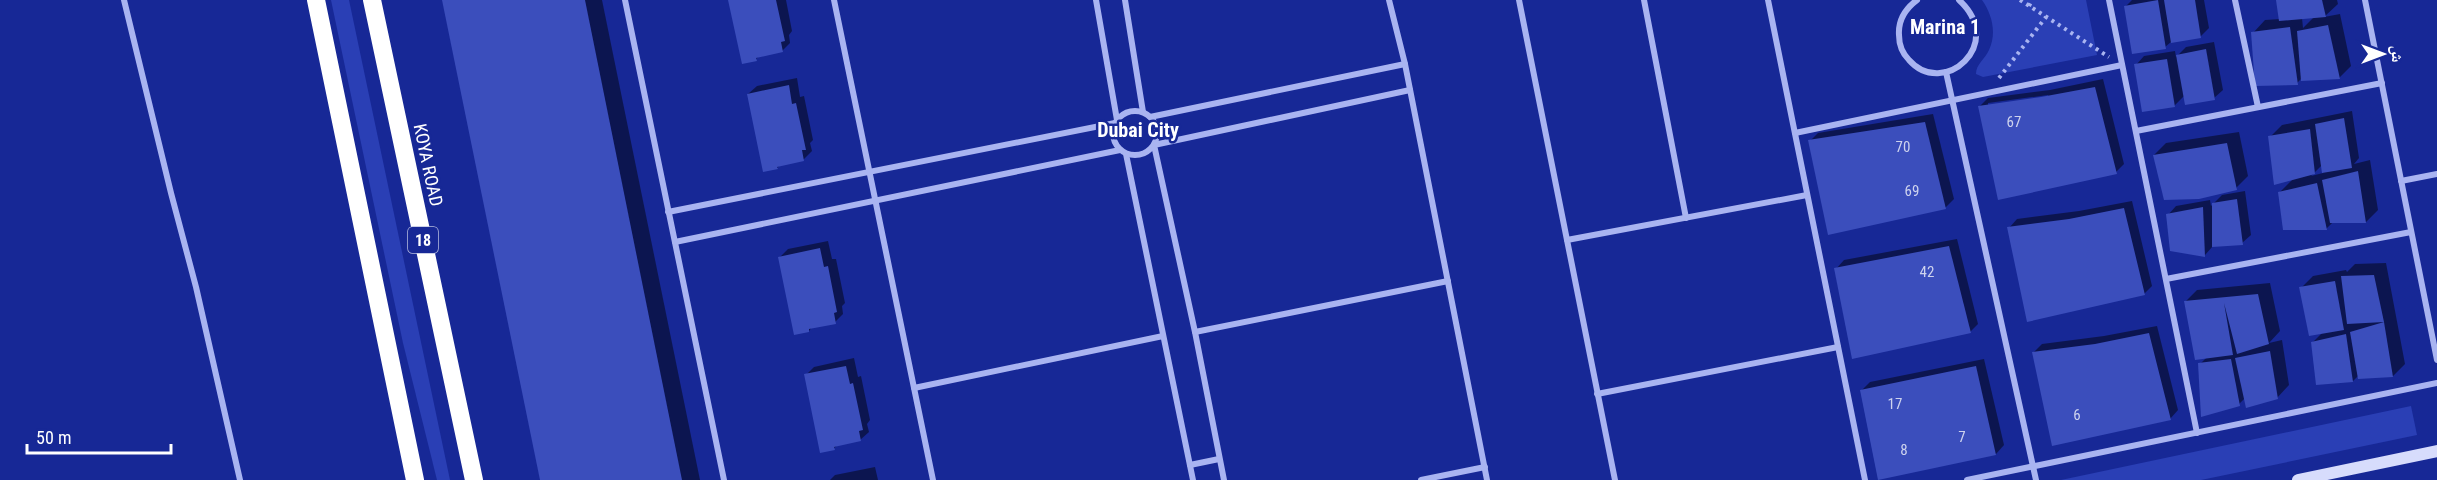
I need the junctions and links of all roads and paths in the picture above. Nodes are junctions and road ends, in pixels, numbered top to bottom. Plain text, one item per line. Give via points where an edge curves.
1 (124, 0) edge
2 (316, 0) edge
3 (372, 0) edge
4 (625, 0) edge
5 (834, 0) edge
6 (1096, 0) edge
7 (1125, 0) edge
8 (1389, 0) edge
9 (1519, 0) edge
10 (1644, 0) edge
11 (1768, 0) edge
12 (1917, 0) edge
13 (1959, 0) edge
14 (2020, 0) edge
15 (2032, 0) edge
16 (2109, 0) edge
17 (2235, 0) edge
18 (2365, 0) edge
19 (2029, 6) junction
20 (2046, 17) junction
21 (1405, 64) junction
22 (2122, 65) junction
23 (1946, 72) junction
24 (2382, 83) junction
25 (1410, 90) junction
26 (1989, 92) junction
27 (1952, 99) junction
28 (2258, 107) junction
29 (1143, 112) junction
30 (1150, 117) junction
31 (1116, 122) junction
32 (2136, 131) junction
33 (1795, 133) junction
34 (1154, 145) junction
35 (1123, 152) junction
36 (870, 171) junction
37 (2437, 174) edge
38 (2402, 182) junction
39 (1808, 195) junction
40 (876, 200) junction
41 (668, 212) junction
42 (1686, 218) junction
43 (2411, 232) junction
44 (1567, 240) junction
45 (675, 242) junction
46 (2166, 279) junction
47 (1448, 281) junction
48 (2433, 321) edge
49 (1195, 332) junction
50 (1163, 336) junction
51 (1838, 347) junction
52 (2437, 360) edge
53 (2437, 383) edge
54 (914, 388) junction
55 (1598, 394) junction
56 (2197, 433) junction
57 (2437, 451) edge
58 (1220, 459) junction
59 (1190, 465) junction
60 (2033, 466) junction
61 (1485, 467) junction
62 (240, 480) edge
63 (415, 480) edge
64 (474, 480) edge
65 (724, 480) edge
66 (933, 480) edge
67 (1193, 480) edge
68 (1224, 480) edge
69 (1421, 480) edge
70 (1487, 480) edge
71 (1615, 480) edge
72 (1865, 480) edge
73 (1967, 480) edge
74 (2036, 480) edge
75 (2298, 480) edge

1 - 62 street
2 - 63 highway
3 - 64 highway, KOYA ROAD / 18
4 - 41 street
5 - 36 street
6 - 31 street
7 - 29 street
8 - 21 street
9 - 44 street
10 - 42 street
11 - 33 street
12 - 23 street via 1909,5 1898,28 1903,52 1921,70
13 - 23 street via 1975,21 1977,34 1968,58
14 - 19 path
15 - 19 path
16 - 22 street
17 - 28 street
18 - 24 street
19 - 20 path
20 - 22 path
20 - 26 path
21 - 25 street
21 - 30 street
22 - 26 street
22 - 32 street
23 - 27 street
24 - 28 street
24 - 38 street
25 - 34 street
25 - 47 street
26 - 27 street
27 - 33 street
27 - 60 street
28 - 32 street
29 - 30 street
29 - 31 street via 1131,111
30 - 34 street via 1157,134
31 - 35 street via 1113,137
31 - 36 street
32 - 46 street
33 - 39 street
34 - 35 street via 1144,154 1132,156
34 - 49 street
35 - 40 street
35 - 50 street
36 - 40 street
36 - 41 street
37 - 38 street
38 - 43 street
39 - 42 street
39 - 51 street
40 - 45 street
40 - 54 street
41 - 45 street
42 - 44 street
43 - 46 street
43 - 48 street
44 - 55 street
45 - 65 street
46 - 56 street
47 - 49 street
47 - 61 street
48 - 52 street
49 - 58 street
50 - 54 street
50 - 59 street
51 - 55 street
51 - 72 street
53 - 56 street
54 - 66 street
55 - 71 street
56 - 60 street
57 - 75 street
58 - 59 street
58 - 68 street
59 - 67 street
60 - 73 street
60 - 74 street
61 - 69 street
61 - 70 street

